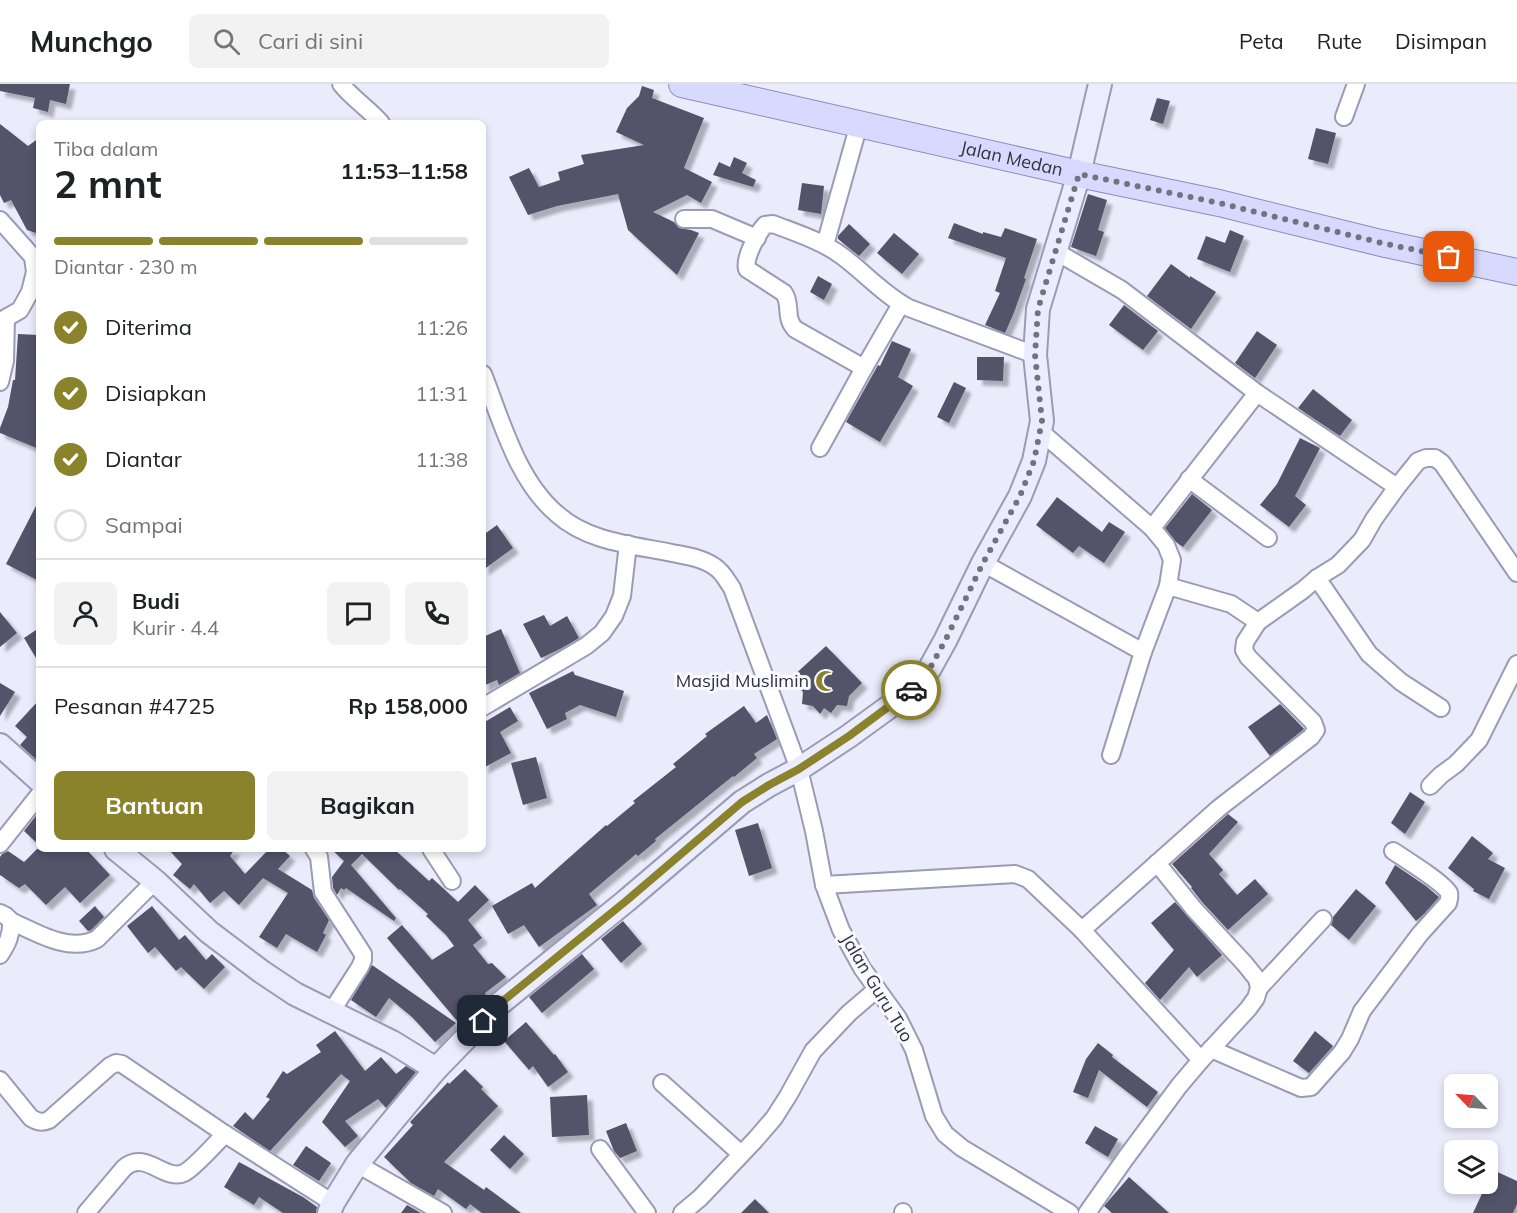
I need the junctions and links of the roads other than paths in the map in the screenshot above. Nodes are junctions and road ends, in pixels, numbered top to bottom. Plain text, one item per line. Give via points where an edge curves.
1 (341, 84) edge
2 (682, 84) edge
3 (1100, 84) edge
4 (1356, 84) edge
5 (1344, 117) dead end
6 (375, 119) edge
7 (859, 124) junction
8 (1079, 174) junction
9 (684, 219) dead end
10 (0, 220) edge
11 (756, 238) junction
12 (825, 245) junction
13 (1055, 251) junction
14 (1517, 272) edge
15 (901, 304) junction
16 (3, 315) edge
17 (1035, 355) junction
18 (864, 368) junction
19 (0, 382) edge
20 (486, 382) edge
21 (1257, 393) junction
22 (1040, 431) junction
23 (820, 448) dead end
24 (1189, 479) junction
25 (1396, 487) junction
26 (1152, 528) junction
27 (1268, 538) dead end
28 (628, 544) junction
29 (983, 563) junction
30 (1517, 573) edge
31 (1317, 578) junction
32 (1168, 586) junction
33 (1258, 622) junction
34 (1143, 652) junction
35 (1517, 664) edge
36 (486, 705) edge
37 (1441, 708) dead end
38 (0, 745) edge
39 (1111, 756) dead end
40 (799, 769) junction
41 (36, 777) edge
42 (1430, 786) dead end
43 (36, 799) edge
44 (0, 844) edge
45 (1393, 851) dead end
46 (120, 852) edge
47 (316, 852) edge
48 (433, 852) edge
49 (1157, 862) junction
50 (154, 881) junction
51 (452, 881) dead end
52 (824, 885) junction
53 (6, 917) edge
54 (1323, 919) dead end
55 (1082, 930) junction
56 (0, 955) edge
57 (1258, 988) junction
58 (877, 989) junction
59 (331, 1012) junction
60 (1206, 1054) junction
61 (436, 1069) junction
62 (0, 1080) edge
63 (662, 1083) dead end
64 (225, 1134) junction
65 (600, 1149) dead end
66 (741, 1154) junction
67 (357, 1164) junction
68 (331, 1208) edge
69 (686, 1212) edge
70 (86, 1213) edge
71 (443, 1213) edge
72 (646, 1213) edge
73 (1070, 1213) edge
74 (1087, 1213) edge

1 - 6 street
2 - 7 main road, Jalan Medan
3 - 8 street
4 - 5 street
7 - 8 main road, Jalan Medan
7 - 12 street
8 - 13 street
8 - 14 main road, Jalan Medan
9 - 11 street via 712,219
10 - 16 street via 33,257 35,272 20,310
11 - 12 street via 763,226 773,224
11 - 18 street via 746,259 747,269 784,293 789,323
12 - 15 street
13 - 17 street via 1038,309
13 - 21 street via 1122,290
15 - 17 street
15 - 18 street
16 - 19 street via 5,361
17 - 22 street
18 - 23 street
20 - 28 street, Jalan Guru Tuo via 512,448 537,493 570,524 606,540
21 - 24 street
21 - 25 street
22 - 26 street
22 - 29 street via 1034,461 1020,496
24 - 26 street
24 - 27 street
25 - 30 street via 1418,461 1435,458
25 - 31 street via 1362,540 1338,566
26 - 32 street via 1172,560
28 - 36 street via 622,596 602,633
28 - 40 street, Jalan Guru Tuo via 701,559 724,576 732,588
29 - 34 street
29 - 40 street via 945,641 915,688
31 - 33 street
31 - 37 street via 1369,654 1401,682
32 - 33 street via 1231,604
32 - 34 street
33 - 49 street via 1244,650 1313,722 1316,730
34 - 39 street
35 - 42 street via 1479,740
38 - 41 street
40 - 52 street, Jalan Guru Tuo
40 - 61 street via 742,802 498,1005
43 - 44 street
45 - 60 street via 1449,892 1448,903 1362,1011 1342,1052 1311,1087 1301,1088
46 - 50 street
47 - 59 street via 323,892 363,954 360,967
48 - 51 street
49 - 55 street
49 - 57 street via 1245,964
50 - 53 street via 97,939 87,944 55,941
50 - 59 street via 236,953 295,994
52 - 55 street via 1015,874 1028,879
52 - 58 street, Jalan Guru Tuo via 841,930
53 - 56 street via 12,930
54 - 57 street
55 - 60 street
57 - 60 street via 1248,1009
58 - 66 street via 813,1051 774,1118
58 - 73 street, Jalan Guru Tuo via 914,1050 934,1116 945,1134
59 - 61 street
60 - 74 street via 1157,1114
61 - 67 street
62 - 64 street via 31,1118 43,1122 110,1066 122,1064
63 - 66 street
64 - 68 street
64 - 70 street via 184,1174 175,1175 140,1161 130,1162
65 - 72 street
66 - 69 street
67 - 68 street
67 - 71 street

